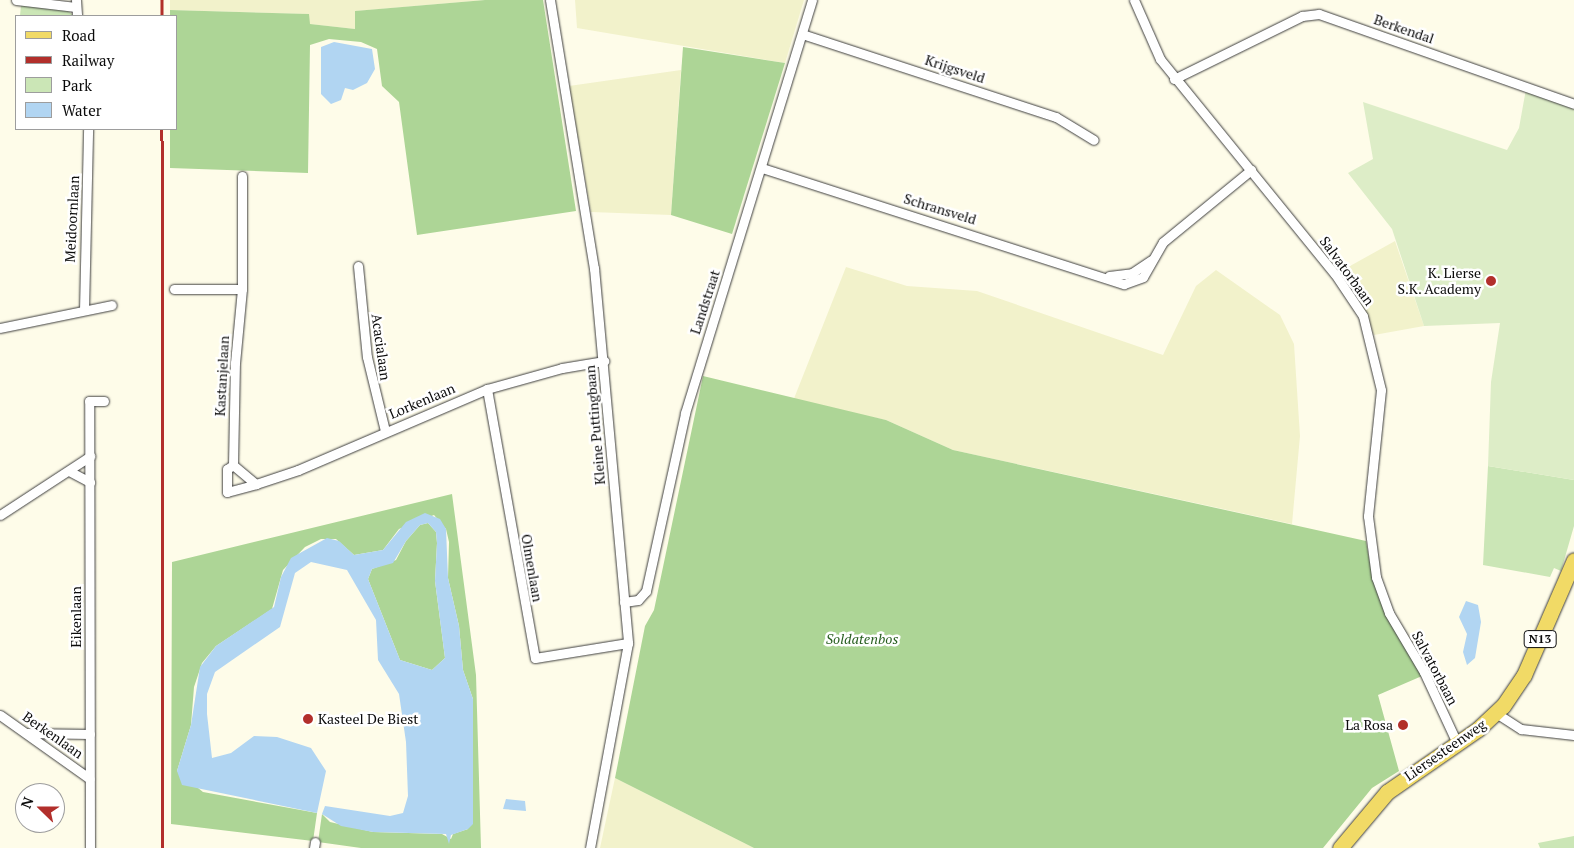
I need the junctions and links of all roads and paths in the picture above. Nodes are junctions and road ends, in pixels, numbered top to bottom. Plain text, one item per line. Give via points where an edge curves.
1 (16, 0) edge
2 (550, 0) edge
3 (812, 0) edge
4 (1134, 0) edge
5 (76, 8) edge
6 (802, 34) junction
7 (1174, 79) junction
8 (1574, 104) edge
9 (88, 130) edge
10 (1094, 140) dead end
11 (762, 168) junction
12 (1251, 170) junction
13 (242, 176) dead end
14 (358, 266) dead end
15 (174, 289) dead end
16 (242, 289) junction
17 (112, 305) dead end
18 (84, 310) junction
19 (0, 328) edge
20 (604, 361) junction
21 (486, 389) junction
22 (104, 400) dead end
23 (385, 431) junction
24 (90, 456) junction
25 (233, 465) junction
26 (69, 471) junction
27 (90, 482) junction
28 (256, 484) junction
29 (0, 515) edge
30 (1574, 560) edge
31 (624, 602) junction
32 (628, 643) junction
33 (0, 715) edge
34 (1499, 716) junction
35 (26, 733) junction
36 (90, 734) junction
37 (1574, 735) edge
38 (1457, 743) junction
39 (90, 779) junction
40 (90, 848) edge
41 (590, 848) edge
42 (1340, 848) edge

1 - 5 street
2 - 20 street, Kleine Puttingbaan via 594,268
3 - 6 street, Landstraat
4 - 7 street, Salvatorbaan via 1147,35
6 - 10 street, Krijgsveld via 1039,111
6 - 11 street, Landstraat
7 - 8 street, Berkendal via 1302,16 1319,14
7 - 12 street, Salvatorbaan
9 - 18 street, Meidoornlaan
11 - 12 street, Schransveld via 1109,276 1124,284 1134,283 1143,277 1164,242
11 - 31 street, Landstraat via 685,413 646,591 638,600
12 - 38 street, Salvatorbaan via 1351,295 1368,329 1381,390 1368,516 1376,577 1389,613 1424,672
13 - 16 street, Kastanjelaan
14 - 23 street, Acacialaan via 367,357
15 - 16 street
16 - 25 street, Kastanjelaan via 234,363
17 - 18 street
18 - 19 street
20 - 21 street, Lorkenlaan via 562,368
20 - 31 street, Kleine Puttingbaan
21 - 23 street, Lorkenlaan
21 - 32 street, Olmenlaan via 534,658
22 - 24 street, Eikenlaan via 89,401
23 - 28 street, Lorkenlaan via 298,470
24 - 26 street
24 - 27 street, Eikenlaan
25 - 28 street
25 - 28 street, Lorkenlaan via 227,469 227,492
26 - 27 street
26 - 29 street
27 - 36 street, Eikenlaan
30 - 34 main road, Liersesteenweg / N13 via 1524,675
31 - 32 street, Kleine Puttingbaan
32 - 41 street, Kleine Puttingbaan
33 - 35 street, Berkenlaan
34 - 37 street via 1521,729
34 - 38 main road, Liersesteenweg / N13
35 - 36 street
35 - 39 street, Berkenlaan
36 - 39 street, Eikenlaan
38 - 42 main road, Liersesteenweg / N13 via 1387,792
39 - 40 street, Eikenlaan

